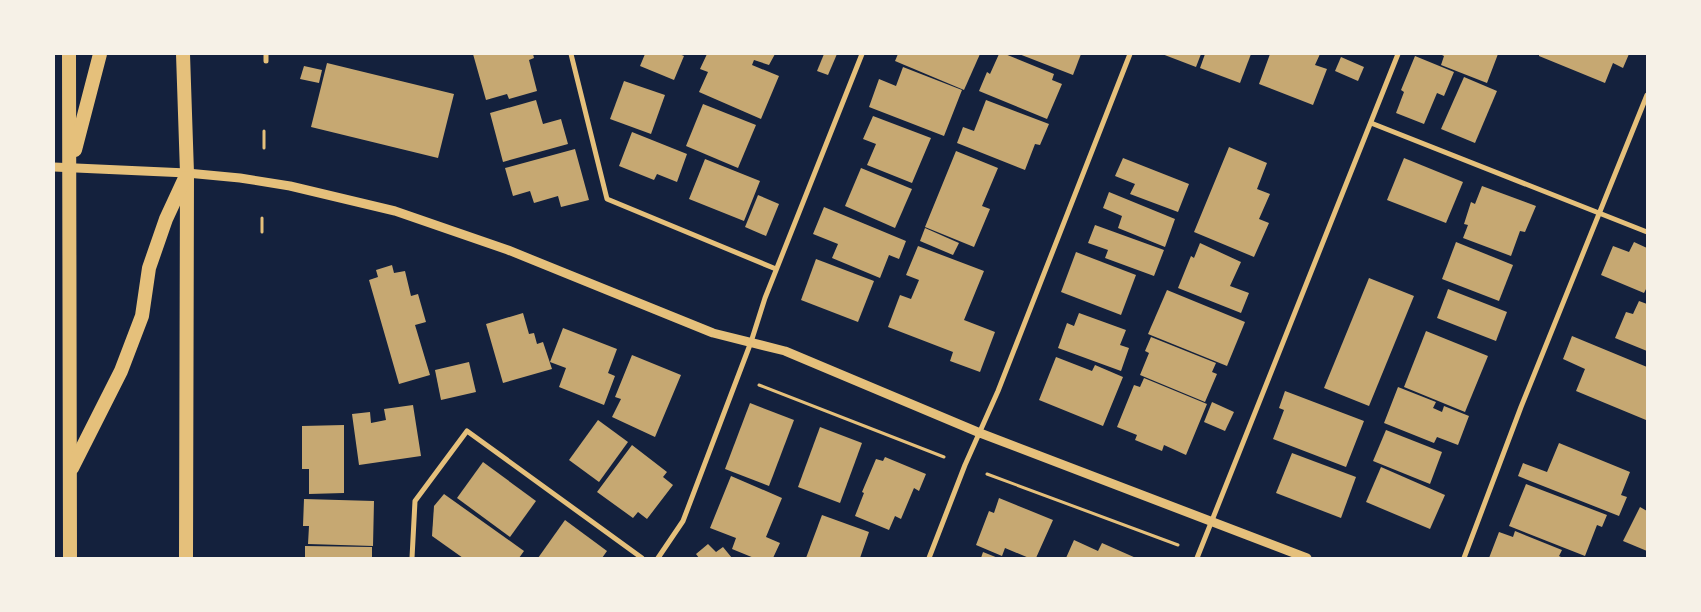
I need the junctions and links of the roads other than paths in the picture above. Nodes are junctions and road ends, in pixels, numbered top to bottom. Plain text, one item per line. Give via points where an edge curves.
1 (69, 54) edge
2 (100, 54) edge
3 (183, 54) edge
4 (266, 54) edge
5 (570, 54) edge
6 (862, 54) edge
7 (1130, 54) edge
8 (1398, 54) edge
9 (266, 61) dead end
10 (1647, 95) edge
11 (1371, 123) junction
12 (54, 167) edge
13 (70, 167) junction
14 (187, 172) junction
15 (1599, 214) junction
16 (1647, 232) edge
17 (776, 269) junction
18 (752, 342) junction
19 (980, 433) junction
20 (70, 471) junction
21 (1211, 521) junction
22 (70, 558) edge
23 (186, 558) edge
24 (412, 558) edge
25 (642, 558) edge
26 (658, 558) edge
27 (929, 558) edge
28 (1197, 558) edge
29 (1308, 558) edge
30 (1464, 558) edge

1 - 13 highway
2 - 13 highway
3 - 14 highway
4 - 9 street
5 - 17 street via 607,199
6 - 17 street
7 - 19 street
8 - 11 street
10 - 15 street
11 - 15 street
11 - 21 street
12 - 13 street
13 - 14 street
13 - 20 highway
14 - 18 street via 290,186 395,211 508,250 713,333
14 - 20 highway via 148,268 142,316 132,344
14 - 23 highway
15 - 16 street
15 - 30 street
17 - 18 street
18 - 19 street via 786,351
18 - 26 street via 683,521
19 - 21 street
19 - 27 street
20 - 22 highway
21 - 28 street
21 - 29 street
24 - 25 street via 415,501 467,431

